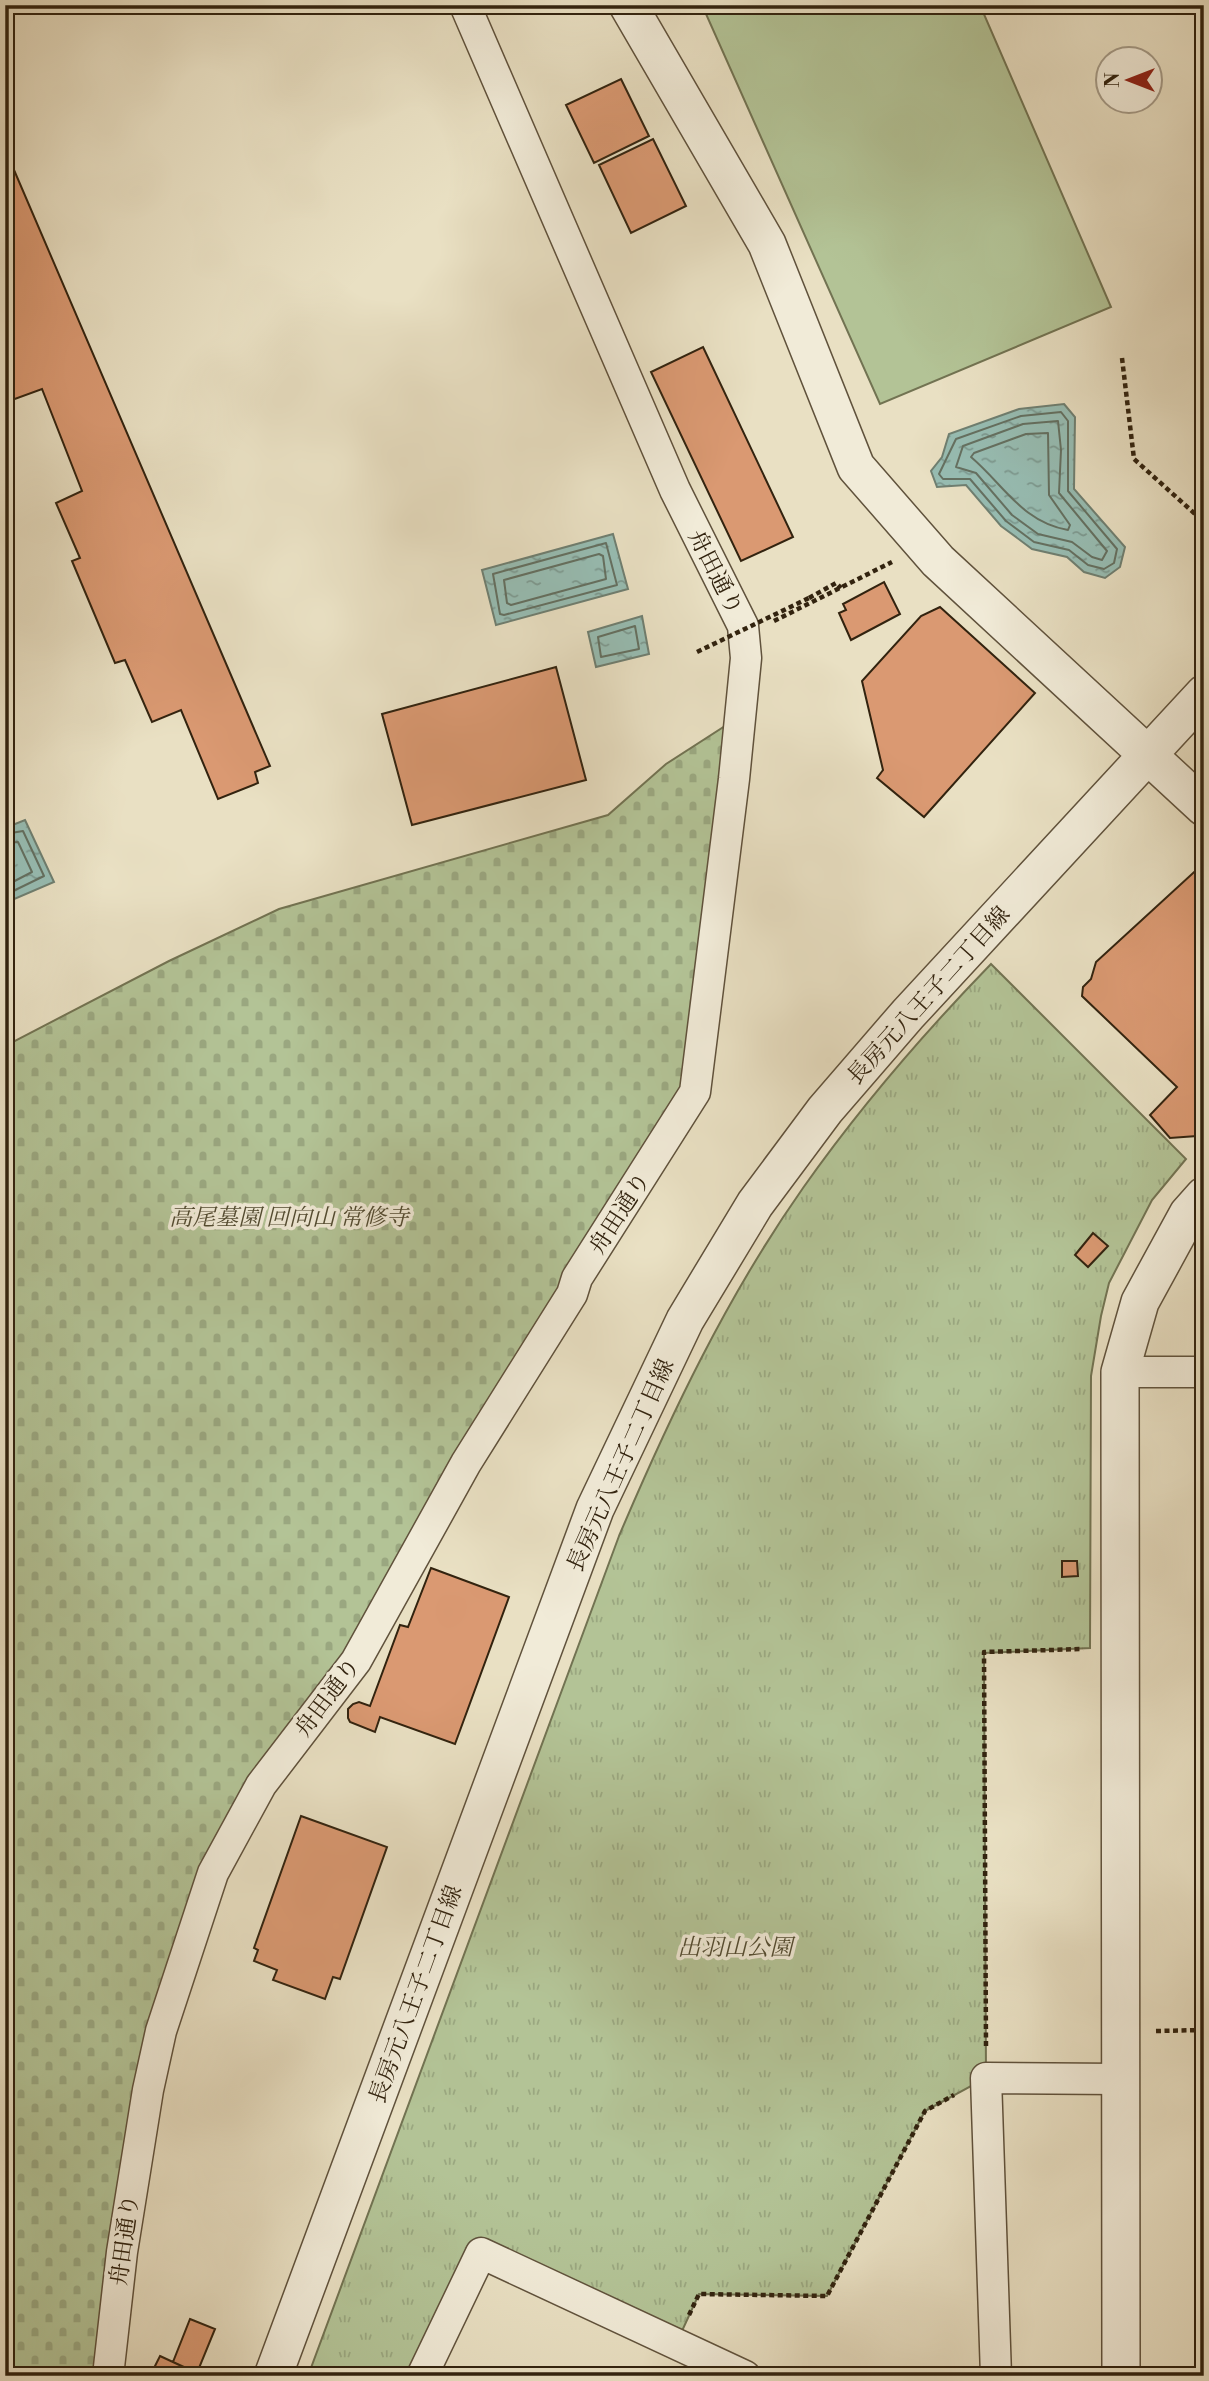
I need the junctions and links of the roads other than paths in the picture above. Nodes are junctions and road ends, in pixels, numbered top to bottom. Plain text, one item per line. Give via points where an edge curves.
1 (465, 5) edge
2 (628, 5) edge
3 (1204, 694) edge
4 (1148, 754) junction
5 (1204, 807) edge
6 (1204, 1196) edge
7 (1120, 1372) junction
8 (1204, 1372) edge
9 (1121, 2079) junction
10 (108, 2376) edge
11 (273, 2376) edge
12 (422, 2376) edge
13 (745, 2376) edge
14 (996, 2376) edge
15 (1121, 2376) edge

1 - 10 street, 舟田通り via 675,490 743,626 746,658 734,779 695,1092 466,1463 356,1661 261,1785 214,1873 162,2031 148,2090
2 - 4 street via 767,244 856,467 939,561
3 - 4 street, 長房元八王子二丁目線
4 - 5 street
4 - 11 street, 長房元八王子二丁目線 via 908,1014 825,1111 755,1204 685,1320 595,1509
6 - 7 street via 1188,1214 1140,1302
7 - 8 street
7 - 9 street
9 - 14 street via 986,2078
9 - 15 street
12 - 13 street via 481,2253

